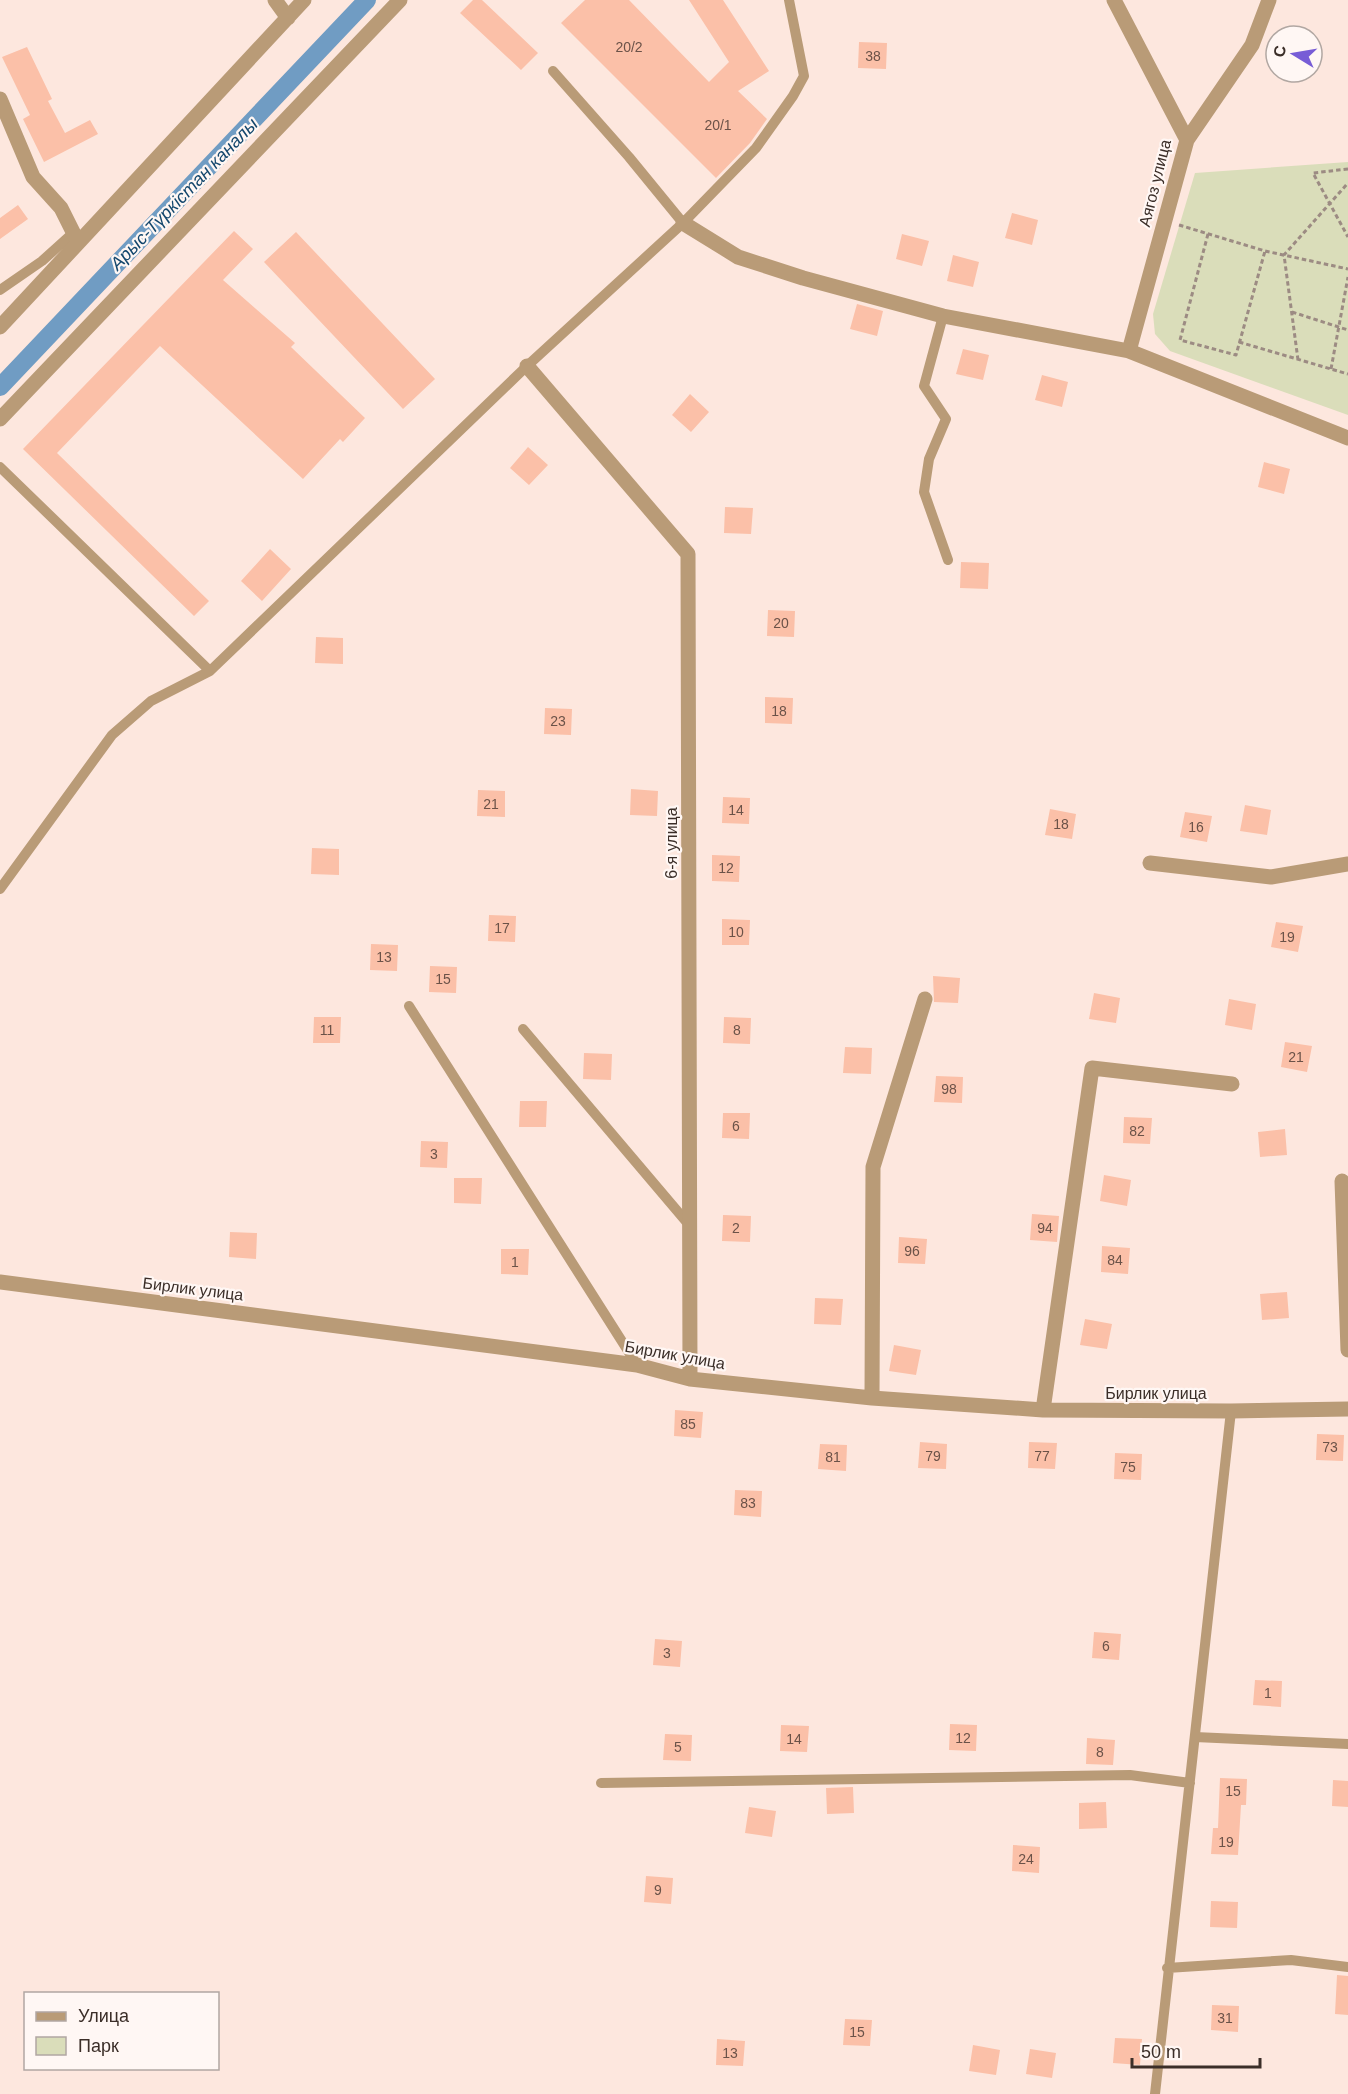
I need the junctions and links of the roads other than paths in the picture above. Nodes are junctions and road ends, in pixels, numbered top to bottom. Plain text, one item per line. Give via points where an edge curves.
1 (275, 0) edge
2 (304, 0) edge
3 (400, 0) edge
4 (789, 0) edge
5 (1114, 0) edge
6 (1269, 0) edge
7 (288, 18) junction
8 (553, 71) dead end
9 (0, 99) edge
10 (1187, 140) junction
11 (683, 223) junction
12 (75, 238) junction
13 (0, 290) edge
14 (943, 316) junction
15 (0, 327) edge
16 (1129, 351) junction
17 (527, 366) junction
18 (0, 419) edge
19 (1348, 438) edge
20 (0, 467) edge
21 (948, 560) dead end
22 (210, 670) junction
23 (1150, 863) dead end
24 (1348, 864) edge
25 (0, 890) edge
26 (925, 999) dead end
27 (410, 1006) dead end
28 (523, 1029) dead end
29 (1232, 1084) dead end
30 (1342, 1181) dead end
31 (690, 1227) junction
32 (0, 1282) edge
33 (1348, 1350) edge
34 (637, 1365) junction
35 (690, 1379) junction
36 (872, 1398) junction
37 (1348, 1409) edge
38 (1043, 1410) junction
39 (1231, 1411) junction
40 (1195, 1737) junction
41 (1348, 1744) edge
42 (601, 1783) dead end
43 (1190, 1783) junction
44 (1348, 1967) edge
45 (1167, 1968) junction
46 (1155, 2094) edge

1 - 7 street
2 - 7 street
3 - 18 street
4 - 11 lane via 804,76 756,148
5 - 10 street, Аягоз улица
6 - 10 street via 1252,45
7 - 12 street
8 - 11 lane
9 - 12 street via 33,177 61,208
10 - 16 street, Аягоз улица
11 - 14 street via 738,257
11 - 17 lane
12 - 13 lane
12 - 15 street
14 - 16 street
14 - 21 lane via 924,387 946,419 929,459 924,492
16 - 19 street
17 - 22 lane
17 - 31 street, 6-я улица via 688,554
20 - 22 lane
22 - 25 lane via 151,701 112,735
23 - 24 street via 1271,878
26 - 36 street via 873,1167
27 - 34 lane
28 - 31 lane
29 - 38 street via 1092,1068
30 - 33 street
31 - 35 street, 6-я улица
32 - 34 street, Бирлик улица
34 - 35 street, Бирлик улица
35 - 36 street, Бирлик улица
36 - 38 street, Бирлик улица
37 - 39 street, Бирлик улица
38 - 39 street, Бирлик улица
39 - 40 lane
40 - 41 lane
40 - 43 lane
42 - 43 lane via 1130,1776
43 - 45 lane
44 - 45 lane via 1291,1960
45 - 46 lane

